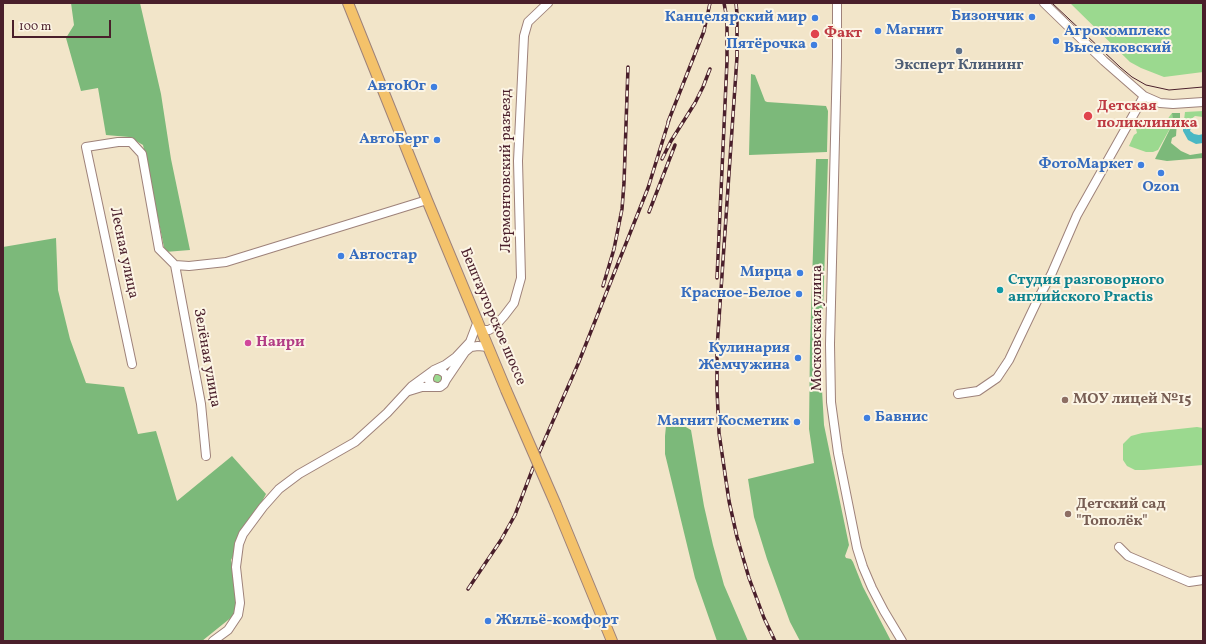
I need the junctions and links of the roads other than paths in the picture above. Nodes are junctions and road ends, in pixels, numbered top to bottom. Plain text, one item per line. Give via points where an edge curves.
1 (348, 3) edge
2 (548, 3) edge
3 (837, 3) edge
4 (1044, 3) edge
5 (1144, 96) junction
6 (1203, 102) edge
7 (427, 200) junction
8 (175, 265) junction
9 (479, 326) junction
10 (488, 347) junction
11 (132, 364) dead end
12 (432, 371) junction
13 (446, 380) junction
14 (436, 387) junction
15 (405, 393) junction
16 (958, 394) dead end
17 (206, 456) dead end
18 (1119, 546) dead end
19 (1203, 580) edge
20 (214, 641) edge
21 (612, 641) edge
22 (902, 641) edge

1 - 7 main road, Бештаугорское шоссе
2 - 9 street, Лермонтовский разъезд via 528,22 524,36 518,161 521,278 514,303 504,316 489,330
3 - 22 street, Московская улица via 831,402 857,548 872,588
4 - 5 street
5 - 6 street via 1160,103
5 - 16 street via 1077,215 1009,360 997,378 978,390
7 - 8 street via 226,262
7 - 9 main road, Бештаугорское шоссе
8 - 11 street, Лесная улица via 159,249 142,154 131,142 86,147
8 - 17 street, Зелёная улица via 201,404
9 - 10 main road, Бештаугорское шоссе
9 - 12 street via 470,342 456,357
10 - 13 street via 471,347
10 - 21 main road, Бештаугорское шоссе, bridge
12 - 13 street via 443,372
12 - 14 street via 429,381
12 - 15 street
13 - 14 street via 440,387
14 - 15 street via 413,389
15 - 20 street via 355,442 299,474 279,489 263,507 243,534 239,544 236,567 240,603 238,615 228,630
18 - 19 street via 1128,556 1176,577 1189,582

